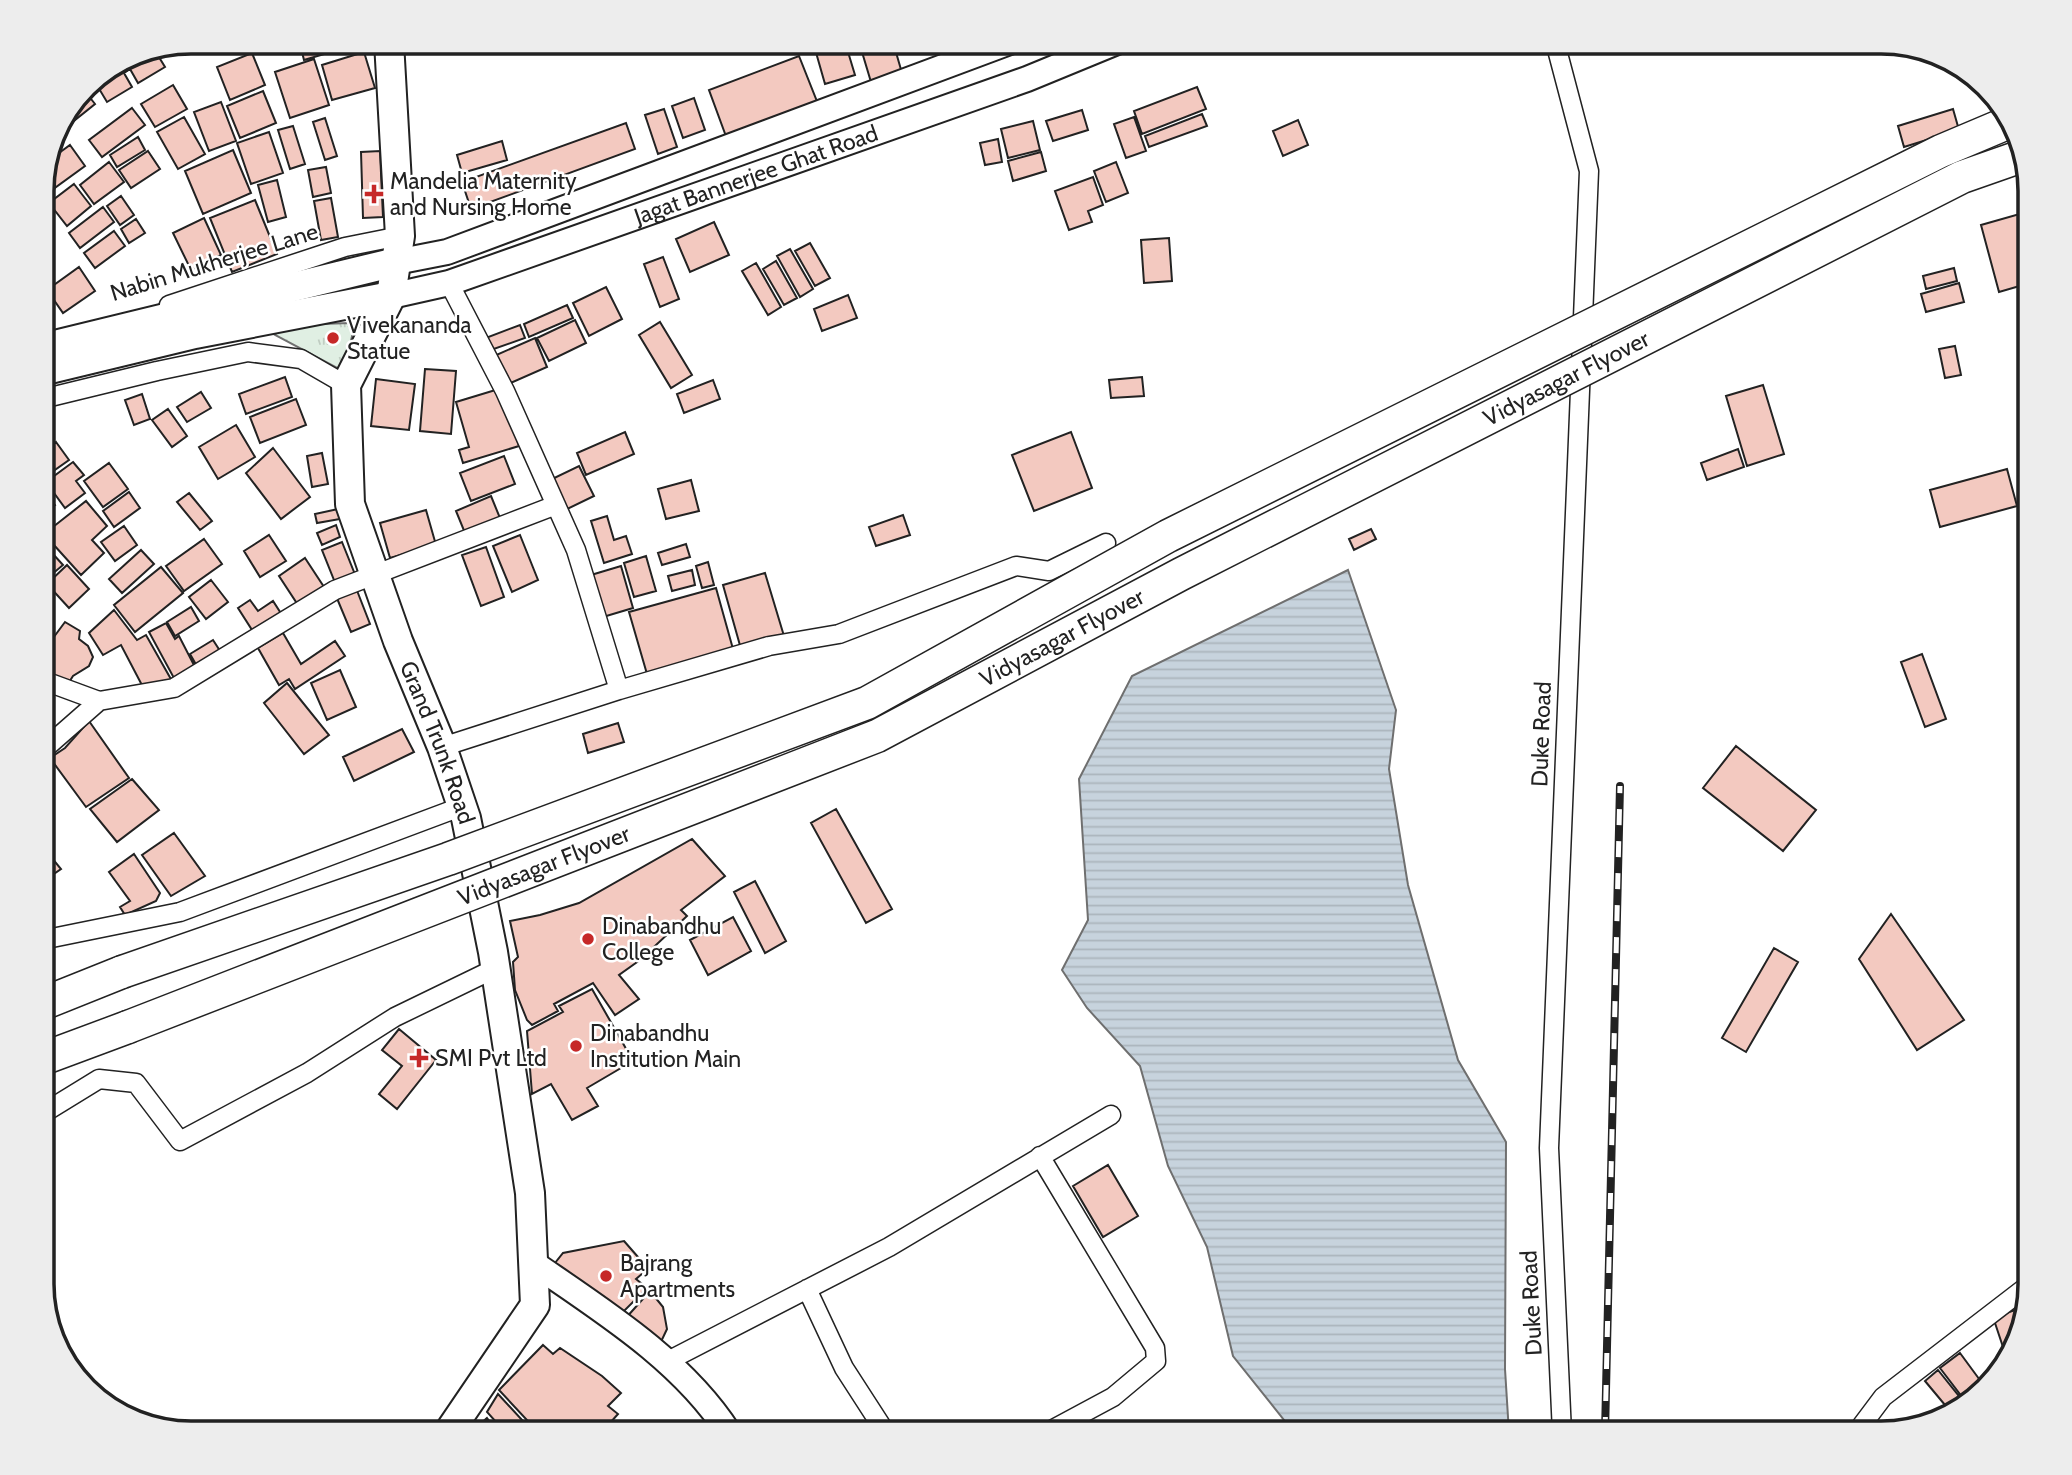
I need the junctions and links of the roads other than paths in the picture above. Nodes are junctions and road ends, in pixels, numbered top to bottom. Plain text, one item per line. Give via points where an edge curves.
1 (390, 54) edge
2 (978, 54) edge
3 (1088, 54) edge
4 (1558, 54) edge
5 (2001, 126) edge
6 (2014, 159) edge
7 (398, 249) junction
8 (449, 283) junction
9 (391, 296) junction
10 (55, 333) edge
11 (55, 344) edge
12 (55, 368) edge
13 (346, 385) junction
14 (55, 396) edge
15 (555, 505) junction
16 (1106, 543) dead end
17 (374, 574) junction
18 (55, 685) edge
19 (619, 690) junction
20 (99, 701) junction
21 (55, 740) edge
22 (442, 747) junction
23 (463, 806) junction
24 (55, 937) edge
25 (496, 968) junction
26 (55, 998) edge
27 (56, 1054) edge
28 (55, 1106) edge
29 (1111, 1115) dead end
30 (1040, 1156) junction
31 (533, 1264) junction
32 (807, 1289) junction
33 (2017, 1294) edge
34 (666, 1362) junction
35 (455, 1421) edge
36 (722, 1421) edge
37 (878, 1421) edge
38 (1068, 1421) edge
39 (1561, 1421) edge
40 (1865, 1421) edge

1 - 7 main road, Grand Trunk Road
2 - 7 main road, Jagat Bannerjee Ghat Road via 447,252
3 - 8 main road, Jagat Bannerjee Ghat Road
4 - 39 street, Duke Road via 1589,171 1549,1148
5 - 26 highway, Vidyasagar Flyover, bridge via 1941,151 1168,536 867,703 448,859
6 - 27 highway, Vidyasagar Flyover, bridge via 1962,177 1181,574 877,736
7 - 9 main road, Grand Trunk Road
7 - 10 street, Nabin Mukherjee Lane via 345,247 144,313
7 - 11 main road
8 - 9 main road, Jagat Bannerjee Ghat Road
8 - 15 street via 505,391
9 - 12 main road via 195,334
9 - 13 main road, Grand Trunk Road
13 - 14 street via 300,359 248,352
13 - 17 main road, Grand Trunk Road via 350,505
15 - 17 street
15 - 19 street via 576,550
16 - 19 street via 1049,571 1016,566 839,635 769,646
17 - 20 street via 335,590 174,688
17 - 22 main road, Grand Trunk Road
18 - 20 street
19 - 22 street
20 - 21 street
22 - 23 main road, Grand Trunk Road
23 - 24 street via 180,912
23 - 25 main road, Grand Trunk Road
25 - 28 street via 395,1017 307,1073 180,1141 136,1083 100,1079
25 - 31 main road, Grand Trunk Road via 530,1193
29 - 30 street
30 - 32 street via 889,1247
30 - 38 street via 1155,1348 1156,1361 1113,1397
31 - 34 main road via 605,1312
31 - 35 main road, Grand Trunk Road via 535,1305
32 - 34 street
32 - 37 street via 844,1368
33 - 40 street via 1883,1397
34 - 36 main road via 685,1377

